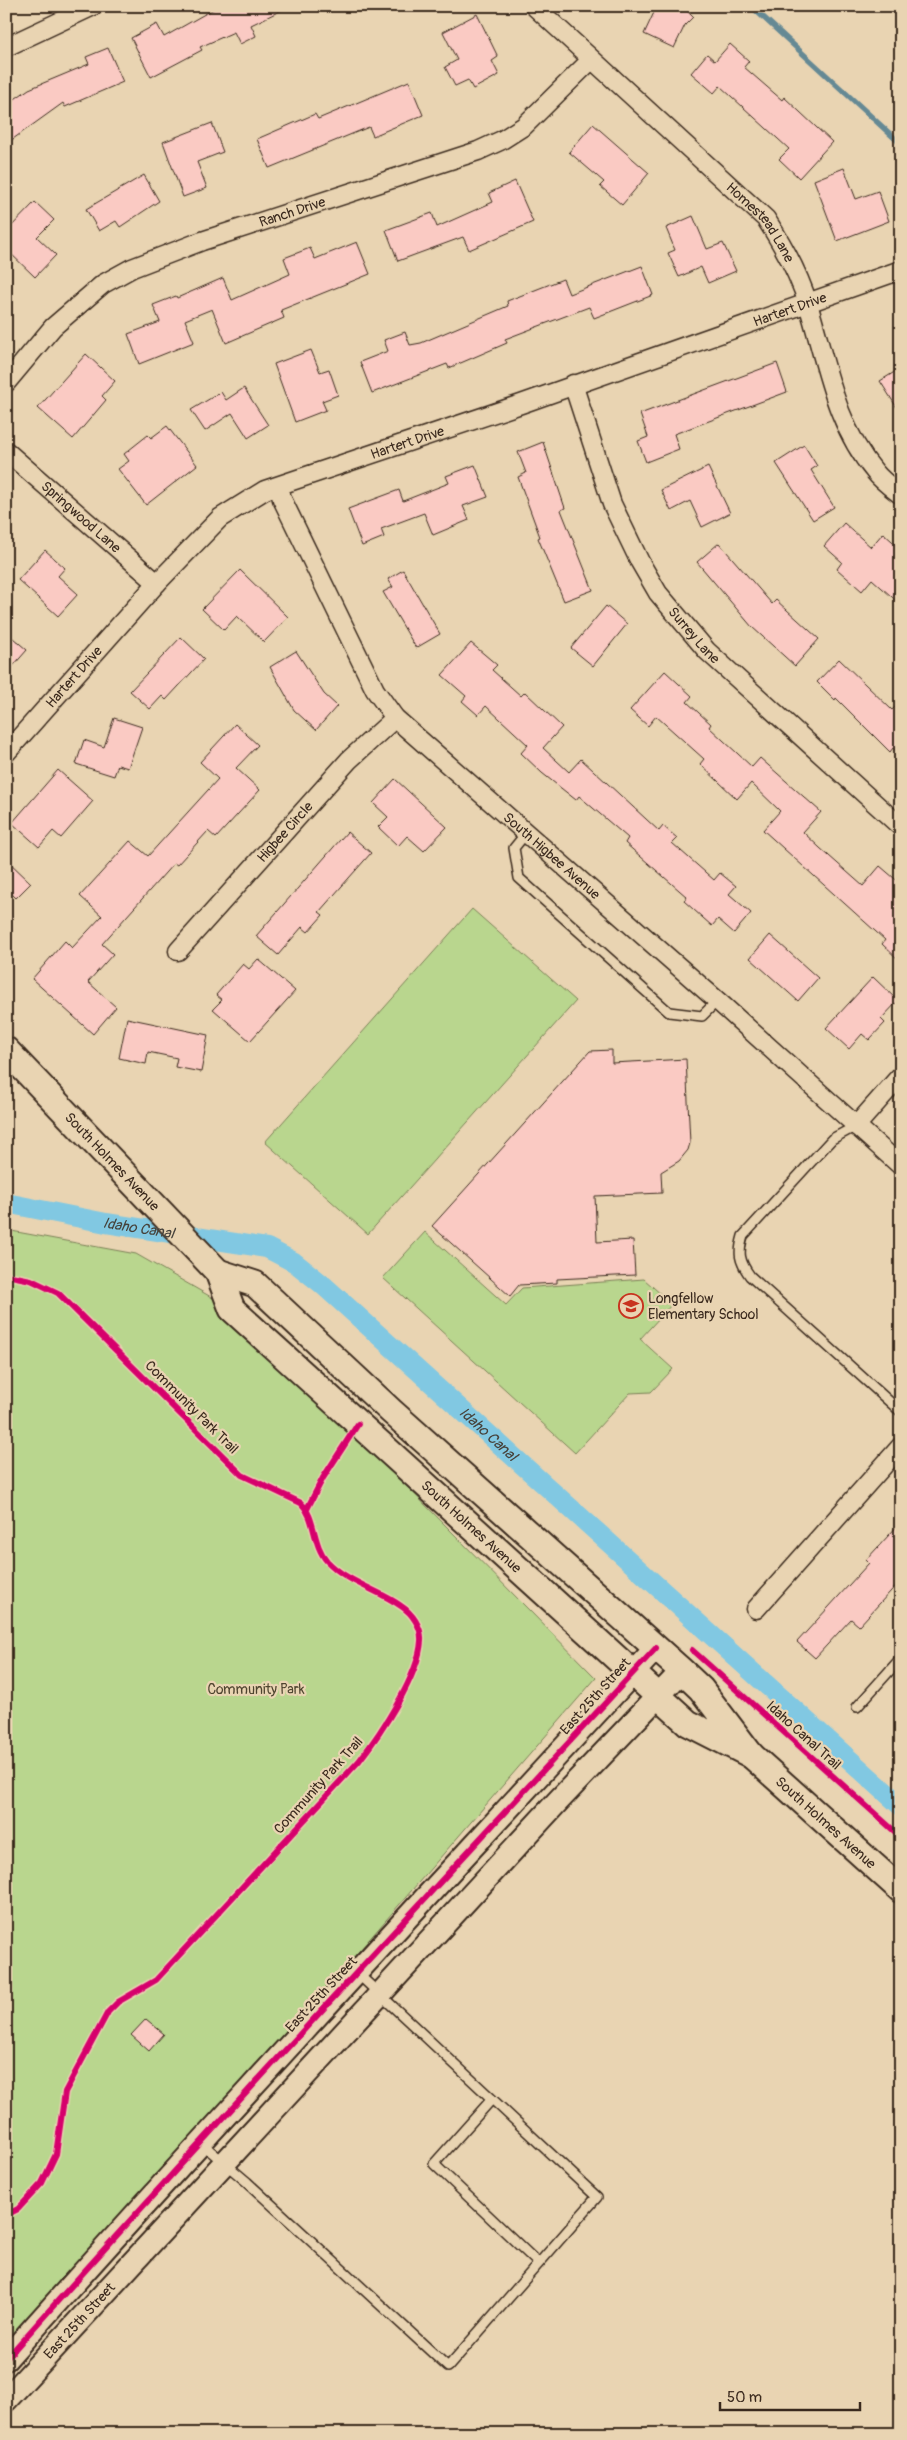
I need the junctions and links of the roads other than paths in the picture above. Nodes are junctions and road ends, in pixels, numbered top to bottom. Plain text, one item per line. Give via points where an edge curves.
1 (93, 6) edge
2 (534, 6) edge
3 (6, 47) edge
4 (592, 60) junction
5 (901, 270) edge
6 (808, 302) junction
7 (6, 382) edge
8 (573, 384) junction
9 (6, 451) edge
10 (279, 487) junction
11 (901, 495) edge
12 (156, 582) junction
13 (395, 718) junction
14 (6, 753) edge
15 (901, 827) edge
16 (527, 832) junction
17 (178, 950) dead end
18 (717, 1001) junction
19 (6, 1050) edge
20 (901, 1075) edge
21 (856, 1126) junction
22 (901, 1166) edge
23 (218, 1272) junction
24 (901, 1412) edge
25 (901, 1446) edge
26 (756, 1609) dead end
27 (656, 1648) junction
28 (901, 1658) edge
29 (682, 1671) junction
30 (633, 1672) junction
31 (659, 1696) junction
32 (857, 1707) dead end
33 (751, 1754) junction
34 (901, 1890) edge
35 (357, 1973) junction
36 (379, 1994) junction
37 (492, 2099) junction
38 (200, 2142) junction
39 (224, 2162) junction
40 (538, 2264) junction
41 (6, 2359) edge
42 (6, 2400) edge

1 - 3 street
2 - 4 street, Homestead Lane
4 - 6 street, Homestead Lane via 766,219 783,245
4 - 7 street, Ranch Drive via 524,126 478,152 202,241 132,268 103,284 53,327
5 - 6 street, Hartert Drive
6 - 8 street, Hartert Drive
6 - 11 street, Homestead Lane via 826,369 849,433 876,473
8 - 10 street, Hartert Drive
8 - 15 street, Surrey Lane via 612,504 658,593 708,651
9 - 12 street, Springwood Lane
10 - 12 street, Hartert Drive via 265,490 220,518
10 - 13 street, South Higbee Avenue via 375,690
12 - 14 street, Hartert Drive
13 - 16 street, South Higbee Avenue
13 - 17 street, Higbee Circle via 349,760
16 - 18 street, South Higbee Avenue
16 - 18 lane via 514,848 519,878 663,1007 669,1012 702,1016
18 - 21 street, South Higbee Avenue
19 - 23 main road, South Holmes Avenue
20 - 21 street
21 - 22 street, South Higbee Avenue
21 - 24 lane via 832,1138 743,1236 739,1251 741,1264 750,1276
23 - 27 main road, South Holmes Avenue via 255,1284 391,1411
23 - 30 main road, South Holmes Avenue via 232,1309
25 - 26 street
27 - 29 main road, South Holmes Avenue
27 - 30 street, East 25th Street
28 - 32 lane
29 - 31 street, East 25th Street
29 - 33 main road, South Holmes Avenue
30 - 31 main road, South Holmes Avenue
30 - 35 street, East 25th Street
31 - 33 main road, South Holmes Avenue via 688,1722
31 - 36 street, East 25th Street
33 - 34 main road, South Holmes Avenue
35 - 36 lane
35 - 38 street, East 25th Street
36 - 37 lane
36 - 39 street, East 25th Street
37 - 40 lane via 434,2164
37 - 40 lane via 597,2197
38 - 39 lane
38 - 41 street, East 25th Street
39 - 40 lane via 448,2367
39 - 42 street, East 25th Street

